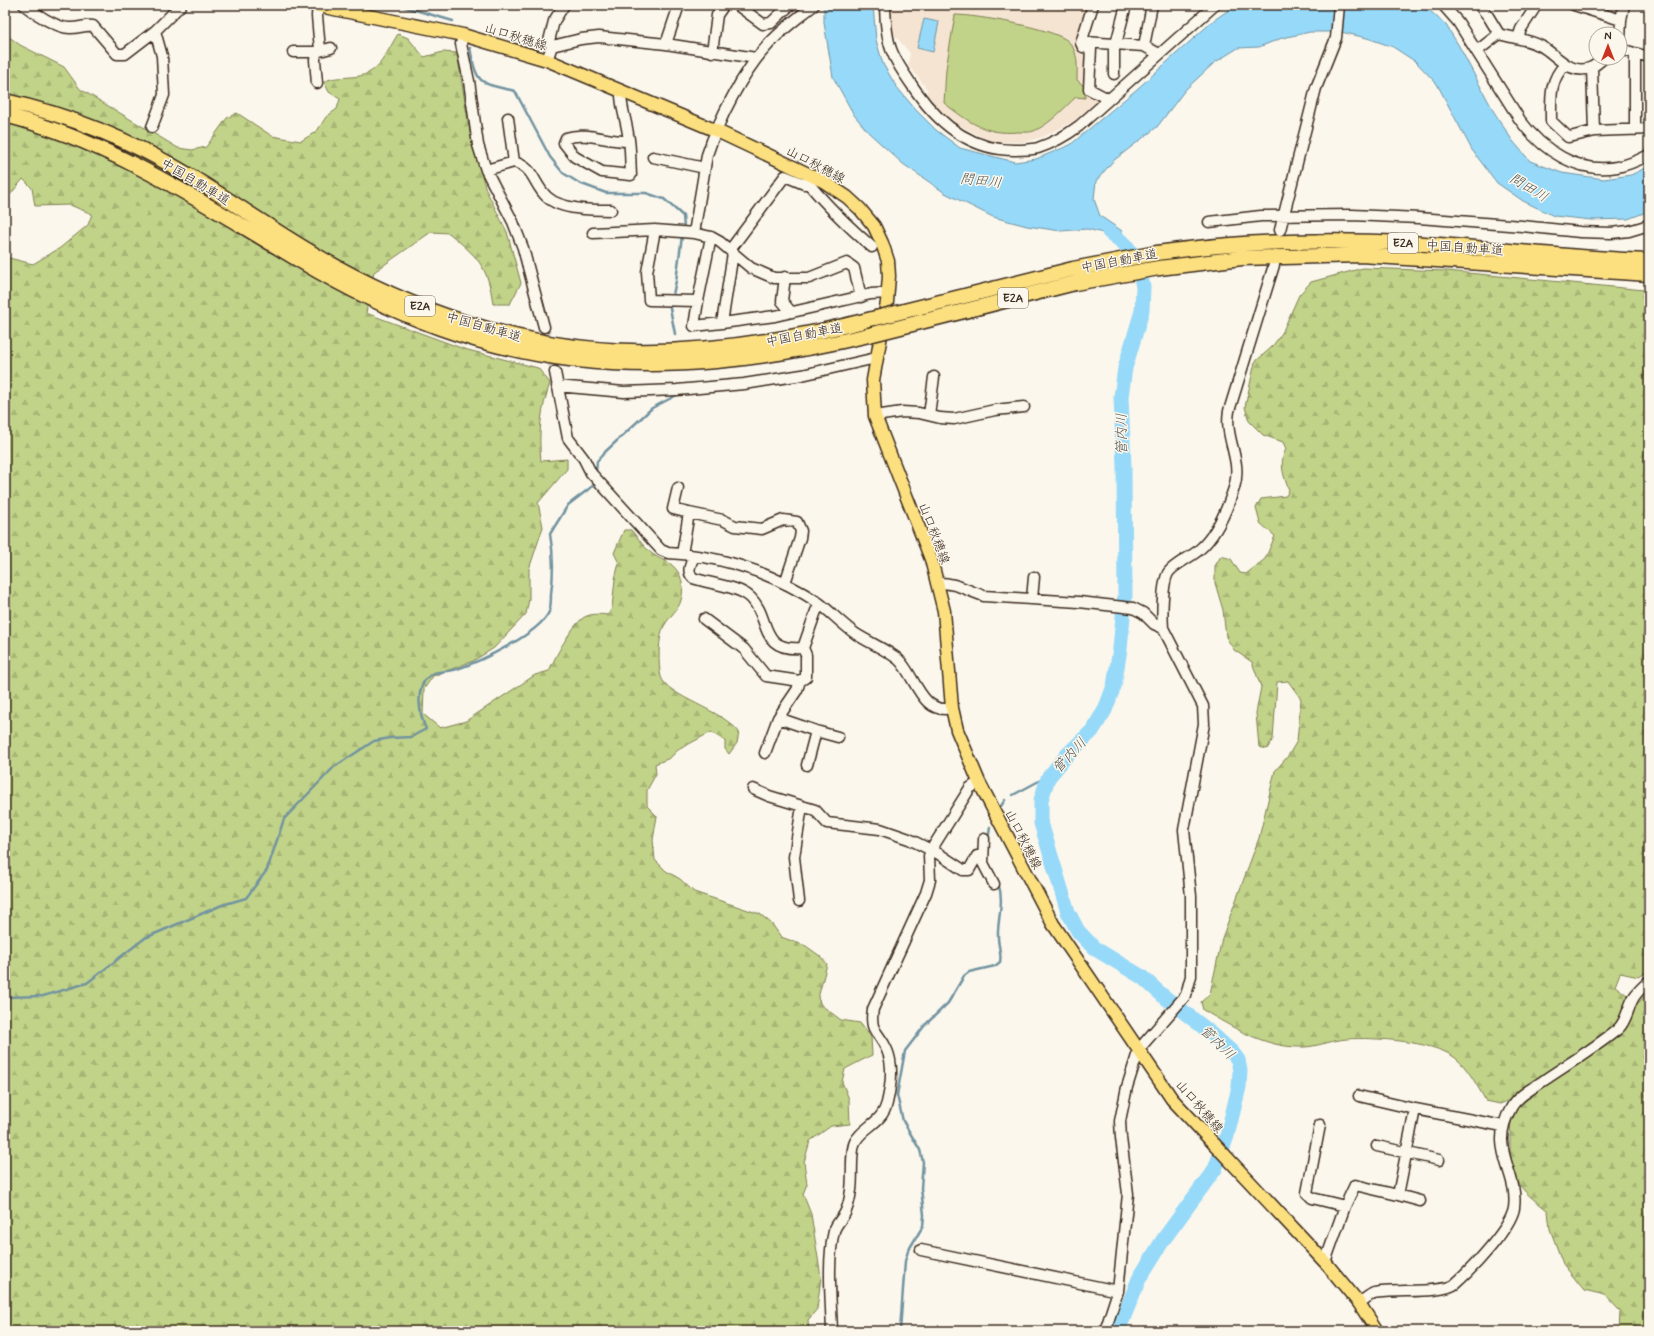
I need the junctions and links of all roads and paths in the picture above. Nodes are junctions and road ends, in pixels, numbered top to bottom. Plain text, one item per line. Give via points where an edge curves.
1 (24, 5) edge
2 (181, 5) edge
3 (316, 5) edge
4 (564, 5) edge
5 (679, 5) edge
6 (724, 5) edge
7 (737, 5) edge
8 (790, 5) edge
9 (885, 5) edge
10 (1093, 5) edge
11 (1126, 5) edge
12 (1152, 5) edge
13 (1215, 5) edge
14 (1339, 5) edge
15 (1443, 5) edge
16 (1479, 5) edge
17 (1574, 5) edge
18 (1624, 5) edge
19 (811, 6) edge
20 (337, 7) edge
21 (1534, 9) dead end
22 (1621, 20) junction
23 (1621, 26) edge
24 (155, 31) junction
25 (1499, 34) junction
26 (463, 36) junction
27 (1518, 38) junction
28 (1085, 42) dead end
29 (666, 44) junction
30 (1115, 44) junction
31 (552, 46) junction
32 (1144, 46) junction
33 (331, 48) dead end
34 (318, 51) junction
35 (1476, 51) junction
36 (293, 52) dead end
37 (712, 52) junction
38 (1628, 52) edge
39 (1159, 54) junction
40 (1635, 54) junction
41 (1649, 57) edge
42 (756, 58) junction
43 (547, 60) junction
44 (1565, 65) junction
45 (1592, 67) joint
46 (1114, 74) dead end
47 (317, 83) dead end
48 (621, 90) junction
49 (1108, 99) junction
50 (5, 101) edge
51 (5, 115) edge
52 (508, 118) dead end
53 (152, 127) dead end
54 (1649, 129) edge
55 (1634, 130) junction
56 (717, 131) junction
57 (1594, 131) junction
58 (629, 141) junction
59 (1649, 155) edge
60 (653, 157) dead end
61 (514, 162) junction
62 (705, 168) junction
63 (486, 170) junction
64 (810, 179) junction
65 (610, 210) dead end
66 (1283, 216) junction
67 (1209, 222) dead end
68 (1649, 225) edge
69 (656, 230) junction
70 (1280, 230) dead end
71 (594, 233) dead end
72 (694, 233) junction
73 (711, 237) junction
74 (872, 246) dead end
75 (731, 252) junction
76 (1649, 261) edge
77 (1274, 265) dead end
78 (1649, 274) edge
79 (785, 278) junction
80 (888, 293) junction
81 (861, 297) junction
82 (698, 301) junction
83 (791, 312) junction
84 (722, 323) junction
85 (544, 327) tunnel mouth
86 (876, 358) junction
87 (555, 372) tunnel mouth
88 (934, 377) dead end
89 (557, 386) junction
90 (1024, 407) dead end
91 (929, 414) junction
92 (875, 416) junction
93 (678, 488) dead end
94 (689, 513) junction
95 (682, 554) junction
96 (694, 556) junction
97 (1034, 577) dead end
98 (785, 583) junction
99 (938, 583) junction
100 (1032, 599) junction
101 (820, 604) junction
102 (704, 619) dead end
103 (1163, 628) junction
104 (803, 648) junction
105 (800, 682) junction
106 (952, 708) junction
107 (778, 718) junction
108 (816, 731) junction
109 (838, 737) dead end
110 (765, 753) dead end
111 (807, 765) dead end
112 (979, 782) junction
113 (753, 789) dead end
114 (802, 806) junction
115 (984, 839) dead end
116 (931, 850) junction
117 (982, 857) junction
118 (994, 884) dead end
119 (799, 901) dead end
120 (1649, 981) edge
121 (1140, 1049) junction
122 (1359, 1096) dead end
123 (1415, 1109) junction
124 (1320, 1125) dead end
125 (1503, 1126) junction
126 (1377, 1146) dead end
127 (1407, 1152) junction
128 (1438, 1160) dead end
129 (1398, 1195) junction
130 (1420, 1201) dead end
131 (1345, 1206) junction
132 (921, 1250) dead end
133 (1325, 1262) junction
134 (1118, 1291) junction
135 (1359, 1303) junction
136 (832, 1331) edge
137 (1104, 1331) edge
138 (1377, 1331) edge

1 - 24 street via 59,26 93,26 117,54 125,54
2 - 24 street
3 - 20 main road, 山口秋穂線
3 - 34 street
4 - 31 street via 554,21 549,41
5 - 29 street
6 - 37 street via 717,15
7 - 8 street via 763,24 771,23
9 - 49 street via 885,34 896,63 932,112 954,132 978,145 1007,150 1038,148 1073,130
10 - 49 street via 1081,42 1084,47 1091,48 1088,89
11 - 30 street
12 - 32 street
13 - 39 street
14 - 66 street via 1336,38 1316,88
15 - 35 street via 1458,22
16 - 25 street
17 - 22 street
18 - 22 street
19 - 42 street
20 - 26 main road, 山口秋穂線
21 - 27 street
22 - 23 street
24 - 53 street via 162,56 164,95
25 - 27 street
25 - 35 street
26 - 43 main road, 山口秋穂線
26 - 63 street via 461,44 478,144
27 - 44 street via 1542,47
28 - 30 street
29 - 31 street via 599,37 581,38
29 - 37 street
30 - 32 street
30 - 46 street
31 - 43 street
32 - 39 street
33 - 34 street
34 - 36 street
34 - 47 street via 315,60
35 - 59 street via 1530,135 1555,155 1586,166 1617,167
37 - 42 street
38 - 40 street
39 - 49 street
40 - 41 street
40 - 55 street
42 - 56 street
43 - 48 main road, 山口秋穂線
44 - 45 street via 1576,70
44 - 57 street via 1558,72 1552,86 1551,121 1568,137
45 - 57 street
48 - 56 main road, 山口秋穂線
48 - 58 street
50 - 76 highway, 中国自動車道 / E2A, bridge via 73,121 114,137 189,175 317,256 366,283 420,306 485,329 589,349 700,350 802,336 1073,269 1158,253 1225,245 1275,241 1357,241
51 - 78 highway, 中国自動車道 / E2A, bridge via 66,134 115,154 181,189 352,290 403,314 483,343 557,358 631,365 700,363 750,358 802,350 869,335 1075,283 1159,268 1242,258 1361,255
52 - 61 street
54 - 55 street
55 - 57 street
56 - 62 street via 711,143
56 - 64 main road, 山口秋穂線
58 - 58 street via 631,175 602,172 575,157 564,143 566,138 576,135
60 - 62 street
61 - 63 street
61 - 65 street via 525,165 547,198 577,208
62 - 72 street
63 - 85 street via 513,222 523,248
64 - 74 street via 840,220
64 - 75 street via 804,184 785,176
64 - 80 main road, 山口秋穂線 via 847,197 874,226 888,261
66 - 67 street
66 - 68 street via 1352,215 1419,218 1604,233 1629,231
66 - 70 street
69 - 71 street
69 - 72 street
69 - 82 street via 647,272 649,300
72 - 73 street
73 - 75 street
73 - 82 street
75 - 79 street via 751,268 774,278
75 - 84 street
77 - 103 street via 1229,410 1228,432 1237,462 1234,487 1227,508 1209,540 1168,573
79 - 81 street via 809,278 847,263 854,268
79 - 83 street via 782,301
80 - 81 street
80 - 86 main road, 山口秋穂線
81 - 83 street
82 - 84 street via 694,326
83 - 84 street
86 - 89 street via 802,375 744,384 677,390 624,392
86 - 92 main road, 山口秋穂線 via 873,380
87 - 89 street
88 - 91 street
89 - 95 street via 568,438 591,473 661,550
90 - 91 street via 954,419
91 - 92 street via 902,412
92 - 99 main road, 山口秋穂線
93 - 94 street via 673,509
94 - 95 street
94 - 98 street via 723,520 735,526 762,529 783,520 797,522 802,531
95 - 96 street
96 - 98 street via 752,569
96 - 104 street via 689,569 693,578 741,592 751,598 774,641 792,649
97 - 100 street
98 - 101 street
99 - 100 street via 956,584 984,596
99 - 106 main road, 山口秋穂線 via 944,612
100 - 103 street via 1133,608
101 - 104 street
101 - 106 street via 856,634 902,663 918,691 936,708
102 - 105 street via 744,649 766,676
103 - 121 street via 1203,706 1204,724 1184,830 1191,896 1191,976 1186,995
104 - 105 street via 806,655 806,677
105 - 107 street
106 - 112 main road, 山口秋穂線 via 957,730
107 - 108 street
107 - 110 street
108 - 109 street
108 - 111 street
112 - 116 street via 970,788
112 - 121 main road, 山口秋穂線 via 1053,924
113 - 114 street
114 - 116 street via 815,810 827,823 880,830
114 - 119 street via 794,858
115 - 117 street
116 - 117 street via 963,870 969,870 977,856
116 - 136 street via 930,880 926,893 873,1009 872,1027 886,1048 891,1062 890,1082 882,1117 854,1143 849,1204 834,1231 830,1270
117 - 118 street
120 - 125 street via 1634,997 1619,1027 1589,1051 1524,1094 1511,1106
121 - 133 main road, 山口秋穂線 via 1172,1099
121 - 134 street via 1130,1076 1120,1120 1128,1194
122 - 123 street
123 - 125 street
123 - 127 street
124 - 131 street via 1307,1193 1312,1198
125 - 135 street via 1501,1143 1511,1182 1514,1208 1509,1221 1489,1246 1453,1285 1439,1290 1400,1290 1373,1294
126 - 127 street
127 - 128 street
127 - 129 street
129 - 130 street
129 - 131 street via 1355,1185
131 - 133 street
132 - 134 street
133 - 135 main road, 山口秋穂線
134 - 137 street
135 - 138 main road, 山口秋穂線

